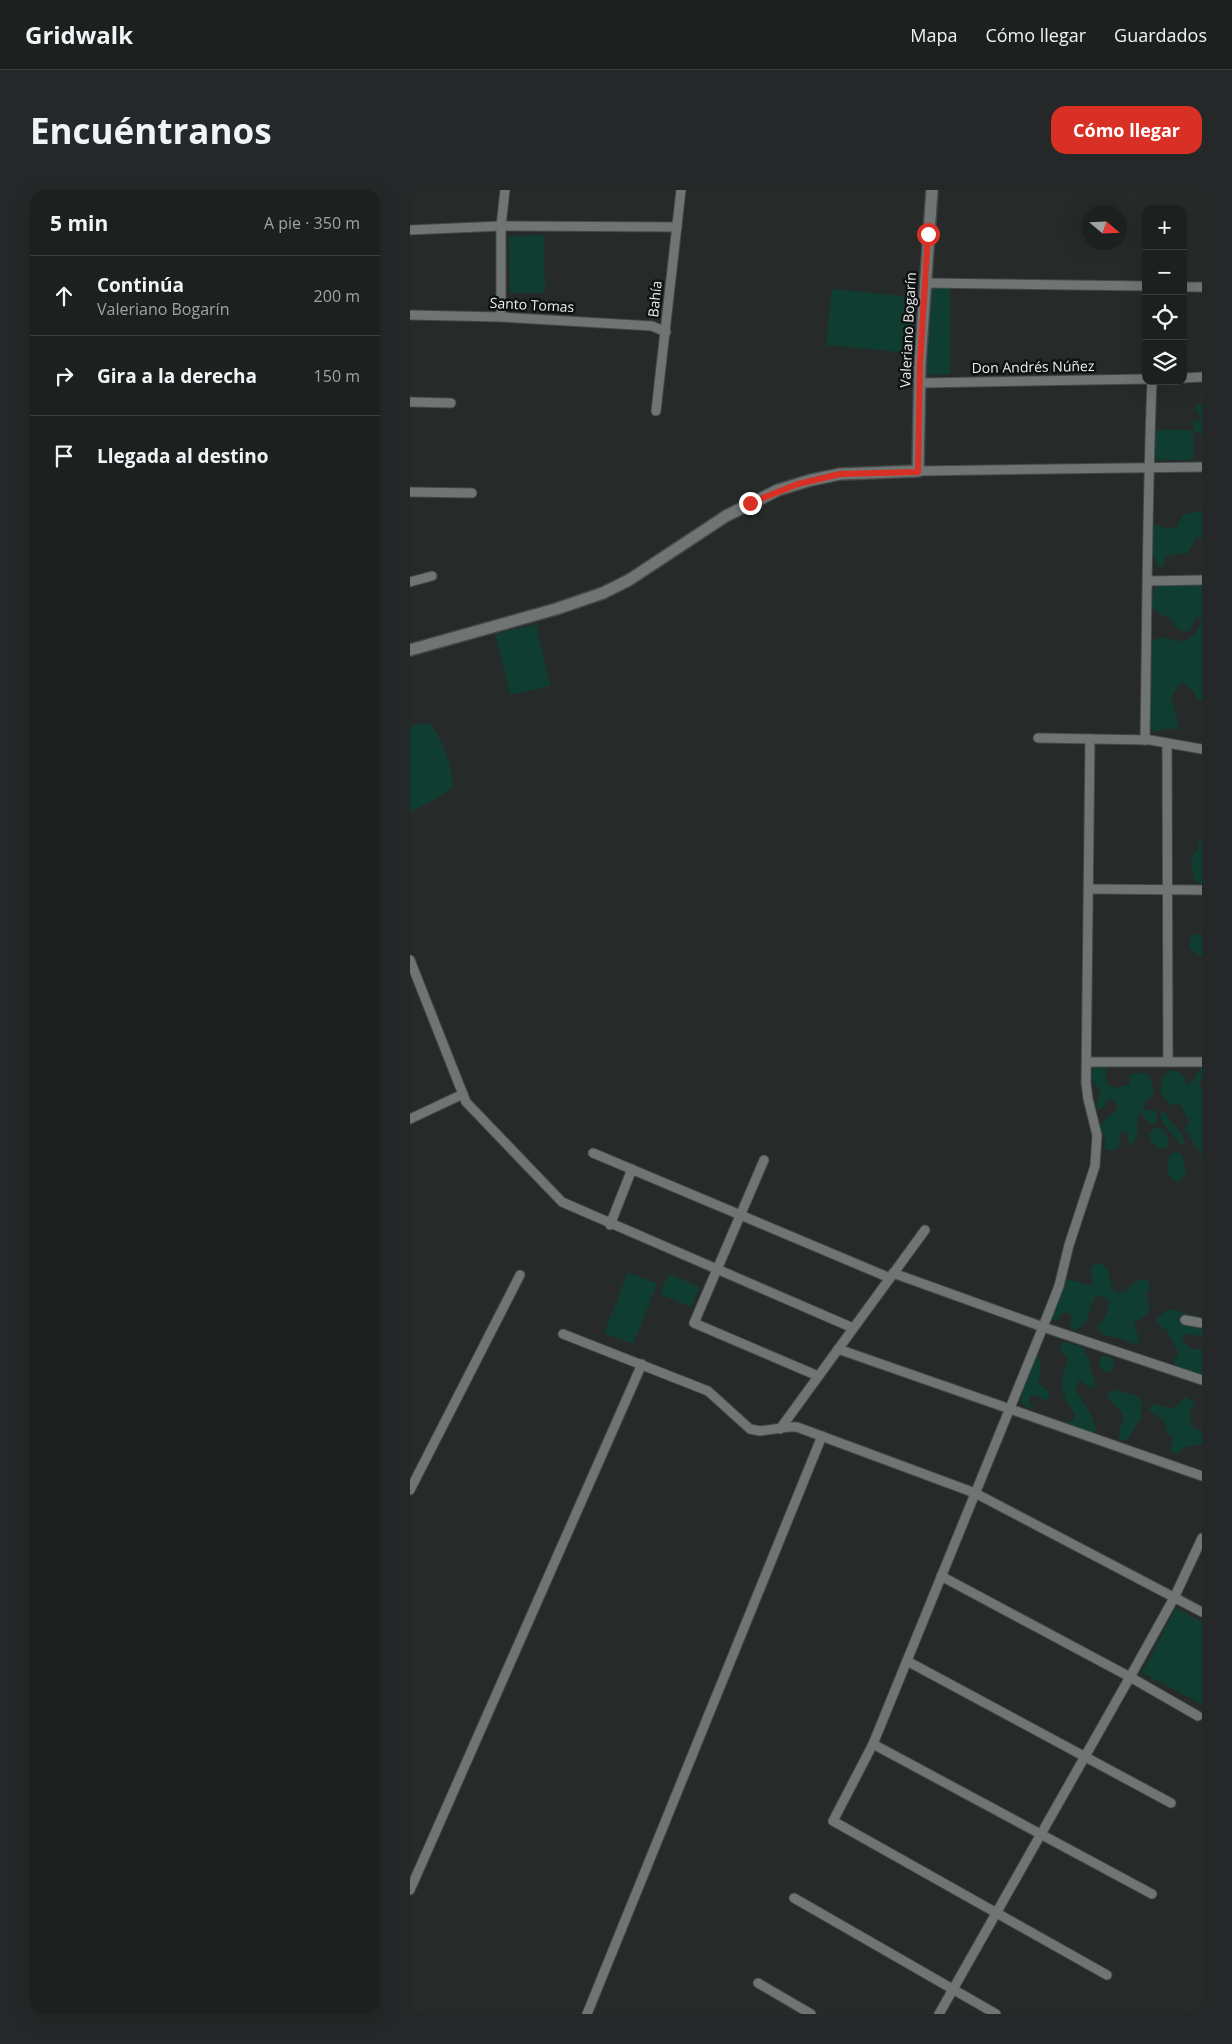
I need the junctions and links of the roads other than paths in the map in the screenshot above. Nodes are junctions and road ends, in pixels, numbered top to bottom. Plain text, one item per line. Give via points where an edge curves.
1 (505, 190) edge
2 (681, 190) edge
3 (932, 190) edge
4 (502, 226) junction
5 (677, 227) junction
6 (410, 230) edge
7 (926, 283) junction
8 (1142, 286) edge
9 (1187, 287) edge
10 (1202, 287) edge
11 (668, 312) junction
12 (410, 315) edge
13 (501, 317) junction
14 (652, 326) junction
15 (666, 332) junction
16 (1142, 378) edge
17 (1187, 378) edge
18 (1202, 378) edge
19 (920, 383) junction
20 (1152, 385) edge
21 (410, 402) edge
22 (451, 403) dead end
23 (656, 411) dead end
24 (1202, 467) edge
25 (1148, 468) junction
26 (918, 472) junction
27 (410, 492) edge
28 (472, 493) dead end
29 (432, 576) dead end
30 (1202, 580) edge
31 (1148, 581) junction
32 (410, 582) edge
33 (410, 650) edge
34 (1038, 738) dead end
35 (1090, 739) junction
36 (1145, 740) junction
37 (1167, 743) junction
38 (1202, 749) edge
39 (1089, 889) junction
40 (1167, 889) junction
41 (1202, 890) edge
42 (410, 960) edge
43 (1168, 1061) junction
44 (1086, 1062) junction
45 (1202, 1062) edge
46 (463, 1094) junction
47 (410, 1118) edge
48 (593, 1153) dead end
49 (764, 1160) dead end
50 (632, 1169) junction
51 (740, 1215) junction
52 (610, 1225) junction
53 (925, 1230) dead end
54 (717, 1270) junction
55 (520, 1275) dead end
56 (892, 1275) junction
57 (1185, 1320) dead end
58 (1202, 1323) edge
59 (1043, 1327) junction
60 (853, 1328) junction
61 (563, 1334) dead end
62 (838, 1349) junction
63 (642, 1364) junction
64 (818, 1376) junction
65 (1202, 1380) edge
66 (1009, 1409) junction
67 (780, 1429) junction
68 (822, 1436) junction
69 (1202, 1476) edge
70 (410, 1490) edge
71 (975, 1493) junction
72 (1202, 1538) edge
73 (941, 1576) junction
74 (1174, 1598) junction
75 (1202, 1612) edge
76 (907, 1661) junction
77 (1130, 1677) junction
78 (1198, 1716) dead end
79 (873, 1744) junction
80 (1085, 1757) junction
81 (1171, 1804) dead end
82 (1040, 1834) junction
83 (410, 1890) edge
84 (1152, 1894) dead end
85 (794, 1898) dead end
86 (996, 1913) junction
87 (1107, 1975) dead end
88 (758, 1983) dead end
89 (953, 1989) junction
90 (587, 2014) edge
91 (811, 2014) edge
92 (939, 2014) edge
93 (996, 2014) edge

1 - 4 street
2 - 5 street, Bahía
3 - 7 street, Valeriano Bogarín
4 - 5 street
4 - 6 street
4 - 13 street
5 - 11 street, Bahía
7 - 8 street
7 - 19 street, Valeriano Bogarín
9 - 10 street
11 - 14 street
11 - 15 street, Bahía
12 - 13 street, Santo Tomas
13 - 14 street, Santo Tomas
14 - 15 street, Santo Tomas
15 - 23 street, Bahía
16 - 19 street, Don Andrés Núñez
17 - 18 street
19 - 26 street, Valeriano Bogarín
20 - 25 street
21 - 22 street
24 - 25 street
25 - 26 street
25 - 31 street
26 - 33 street via 840,474 778,490 726,516 629,580 603,593
27 - 28 street
29 - 32 street
30 - 31 street
31 - 36 street
34 - 35 street
35 - 36 street
35 - 39 street
36 - 37 street
37 - 38 street
37 - 40 street
39 - 40 street
39 - 44 street
40 - 41 street
40 - 43 street
42 - 46 street
43 - 44 street
43 - 45 street
44 - 59 street via 1088,1099 1097,1134 1095,1166 1059,1286
46 - 47 street
46 - 52 street via 466,1102 562,1202
48 - 50 street
49 - 51 street
50 - 51 street
50 - 52 street
51 - 54 street
51 - 56 street
52 - 54 street
53 - 56 street
54 - 60 street
54 - 64 street via 694,1323
55 - 70 street
56 - 59 street
56 - 60 street
57 - 58 street
59 - 65 street
59 - 66 street
60 - 62 street
61 - 63 street
62 - 64 street
62 - 66 street
63 - 67 street via 708,1391 750,1429
63 - 83 street
64 - 67 street
66 - 69 street
66 - 71 street
67 - 68 street via 793,1427
68 - 71 street
68 - 90 street
71 - 73 street
71 - 74 street
72 - 74 street
73 - 76 street
73 - 77 street
74 - 75 street
74 - 77 street
76 - 79 street
76 - 80 street
77 - 78 street
77 - 80 street
79 - 82 street
79 - 86 street via 833,1821
80 - 81 street
80 - 82 street
82 - 84 street
82 - 86 street
85 - 89 street
86 - 87 street
86 - 89 street
88 - 91 street
89 - 92 street
89 - 93 street

